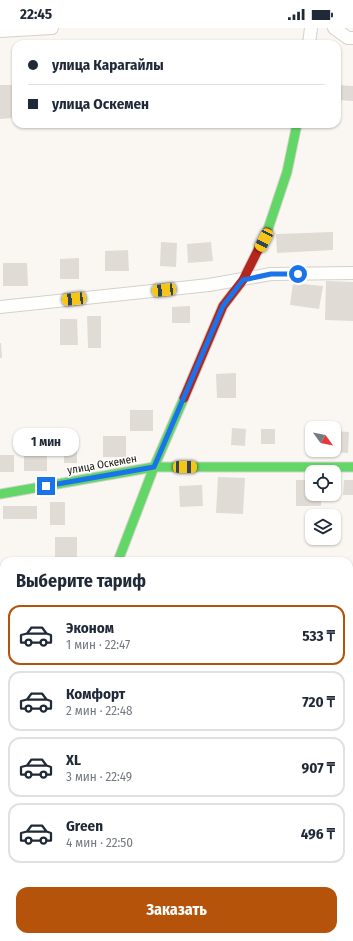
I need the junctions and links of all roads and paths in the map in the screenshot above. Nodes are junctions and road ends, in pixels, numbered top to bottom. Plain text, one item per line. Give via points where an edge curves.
1 (52, 28) edge
2 (311, 28) edge
3 (334, 28) edge
4 (0, 30) edge
5 (353, 38) edge
6 (310, 40) edge
7 (296, 128) edge
8 (353, 273) edge
9 (243, 280) junction
10 (0, 307) edge
11 (154, 467) junction
12 (353, 467) edge
13 (0, 494) edge
14 (120, 557) edge

1 - 4 street
2 - 6 street
3 - 5 street via 348,38
7 - 9 street via 287,172 270,226
8 - 9 street via 271,274
9 - 10 street
9 - 11 street via 223,306
11 - 12 street, улица Оскемен
11 - 13 street, улица Оскемен
11 - 14 street

